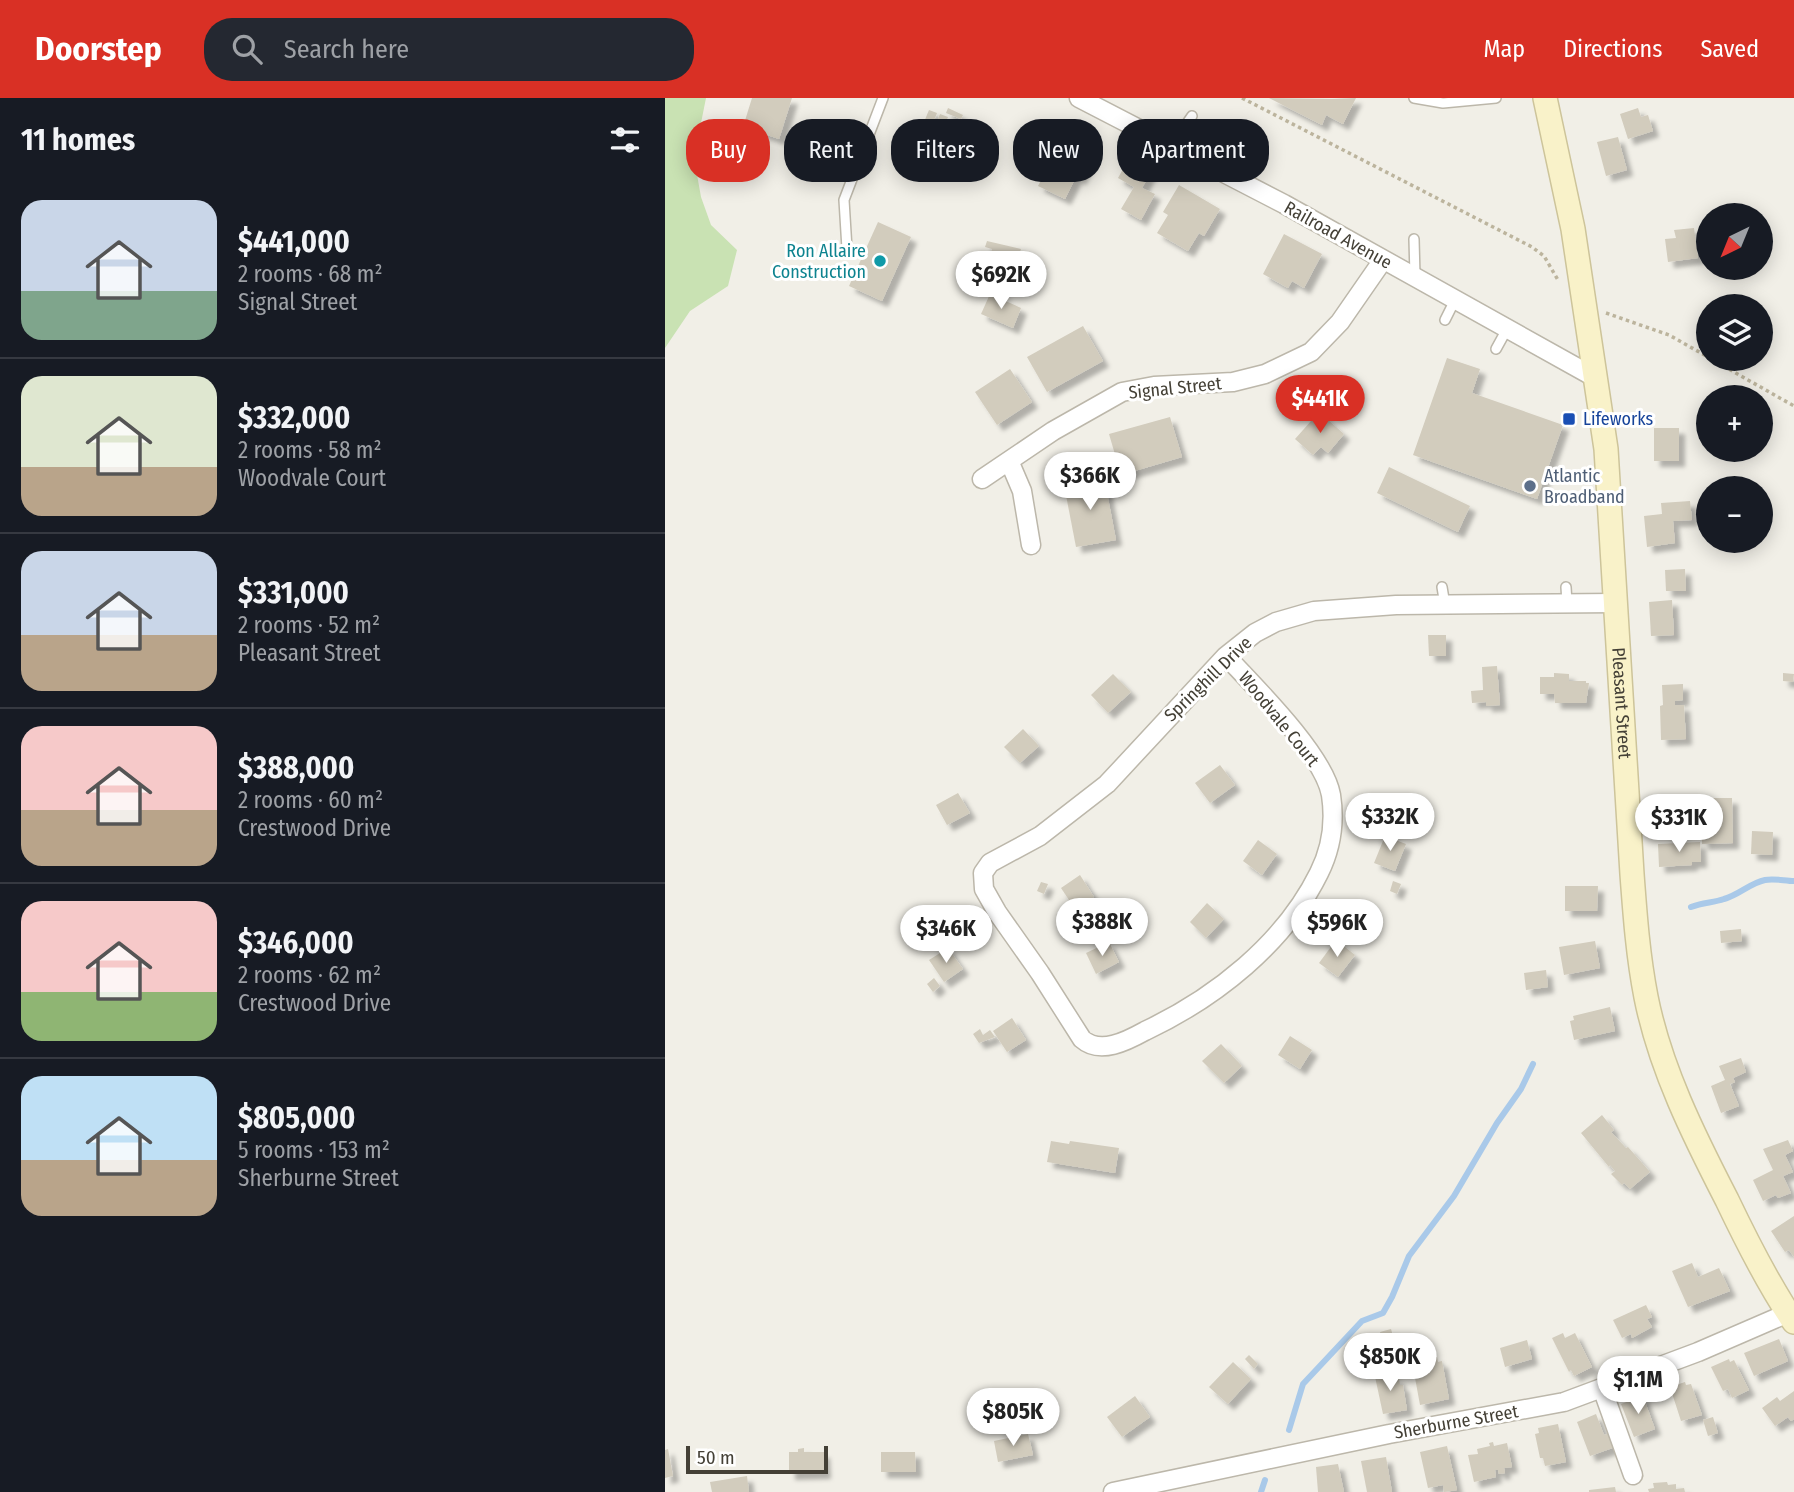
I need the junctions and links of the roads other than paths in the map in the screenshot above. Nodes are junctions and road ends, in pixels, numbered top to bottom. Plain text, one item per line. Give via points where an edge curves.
1 (883, 98) edge
2 (1079, 98) edge
3 (1414, 98) edge
4 (1496, 98) edge
5 (1545, 98) edge
6 (1456, 100) edge
7 (1192, 116) dead end
8 (1121, 119) edge
9 (1190, 119) edge
10 (1240, 182) edge
11 (1414, 239) dead end
12 (847, 249) dead end
13 (1384, 260) junction
14 (1415, 278) junction
15 (1455, 300) junction
16 (1445, 320) dead end
17 (1507, 329) junction
18 (1496, 349) dead end
19 (1594, 377) junction
20 (1010, 463) junction
21 (982, 479) dead end
22 (1031, 545) dead end
23 (1617, 603) junction
24 (1226, 656) junction
25 (1099, 1047) joint
26 (1791, 1317) edge
27 (1602, 1388) junction
28 (1633, 1475) dead end
29 (1112, 1492) edge

1 - 12 lane via 843,200
2 - 8 street, Railroad Avenue
3 - 6 lane
4 - 6 lane
5 - 19 main road, Pleasant Street via 1573,229
7 - 9 lane
10 - 13 street, Railroad Avenue
11 - 14 lane
13 - 14 street, Railroad Avenue
13 - 20 street, Signal Street via 1326,339 1311,352 1265,374 1233,382 1122,392 1053,431
14 - 15 street, Railroad Avenue
15 - 16 lane
15 - 17 street, Railroad Avenue
17 - 18 lane
17 - 19 street, Railroad Avenue
19 - 23 main road, Pleasant Street via 1606,449
20 - 21 street, Signal Street
20 - 22 street via 1022,491
23 - 24 street, Springhill Drive via 1566,595 1444,596 1314,611 1265,628
23 - 26 main road, Pleasant Street via 1633,887 1646,997 1663,1059 1700,1145
24 - 25 street, Springhill Drive via 1107,784 1039,836 985,868 983,879 997,912 1084,1041
24 - 25 street, Woodvale Court via 1276,710 1321,770 1330,793 1332,818 1325,859 1305,897 1244,967 1172,1019 1125,1041
26 - 27 street, Sherburne Street
27 - 28 street
27 - 29 street, Sherburne Street via 1534,1409 1424,1427

